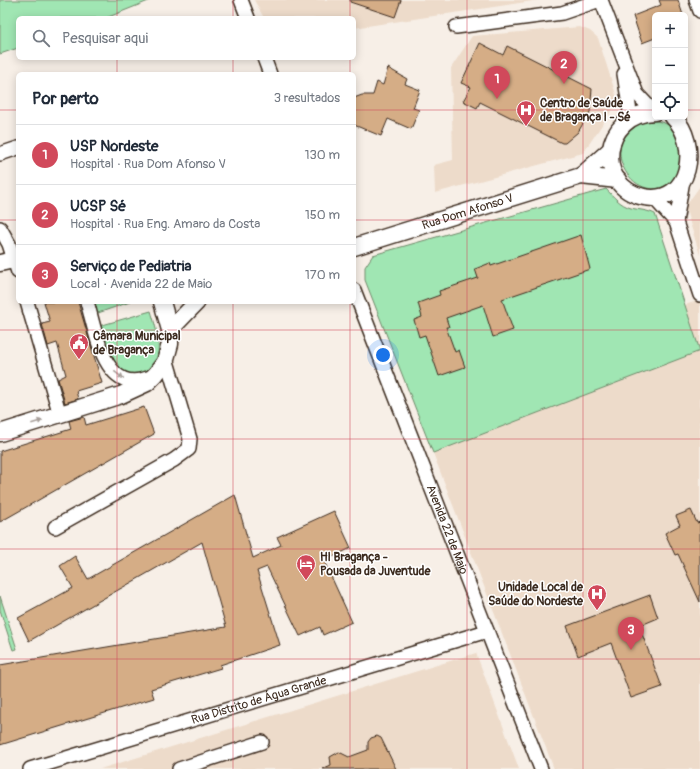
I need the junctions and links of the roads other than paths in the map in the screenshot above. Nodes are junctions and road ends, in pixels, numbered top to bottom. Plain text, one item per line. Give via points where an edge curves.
1 (241, 0) edge
2 (601, 0) edge
3 (696, 0) edge
4 (700, 11) edge
5 (247, 16) edge
6 (456, 27) dead end
7 (620, 53) junction
8 (265, 60) edge
9 (269, 72) edge
10 (652, 109) edge
11 (652, 112) edge
12 (630, 118) junction
13 (677, 120) edge
14 (694, 133) edge
15 (16, 149) edge
16 (610, 150) junction
17 (0, 154) edge
18 (697, 162) edge
19 (581, 176) junction
20 (618, 180) junction
21 (682, 186) junction
22 (653, 198) junction
23 (676, 222) junction
24 (0, 228) edge
25 (356, 245) edge
26 (13, 263) edge
27 (356, 295) edge
28 (700, 295) edge
29 (28, 304) edge
30 (88, 304) edge
31 (163, 304) edge
32 (195, 304) edge
33 (170, 330) junction
34 (166, 358) junction
35 (156, 374) junction
36 (60, 415) junction
37 (0, 433) edge
38 (55, 527) dead end
39 (487, 631) junction
40 (262, 742) dead end
41 (30, 769) edge
42 (179, 769) edge
43 (541, 769) edge

1 - 5 street
2 - 6 street via 562,13
2 - 7 street
3 - 4 street
7 - 10 street via 637,94
7 - 12 street
8 - 9 street
11 - 12 street
12 - 16 street via 620,126 613,137
13 - 14 street
14 - 18 street
15 - 17 street
16 - 19 street, Rua Dom Afonso V
16 - 20 street via 610,160
18 - 21 street
19 - 20 street, Rua Dom Afonso V
19 - 25 street, Rua Dom Afonso V
20 - 22 street via 634,193
21 - 22 street via 669,194
21 - 23 street
22 - 23 street
23 - 28 street
24 - 26 street via 9,244
27 - 39 street, Avenida 22 de Maio
29 - 36 street
30 -> 35 street via 102,351 114,372 121,378 135,382
31 - 33 street
32 - 33 street
33 - 34 street
34 - 35 street
34 - 38 street via 188,434 188,449 174,460
35 - 36 street via 136,389
37 -> 36 street
39 - 41 street, Rua Distrito de Água Grande
39 - 43 street, Avenida 22 de Maio
40 - 42 street

